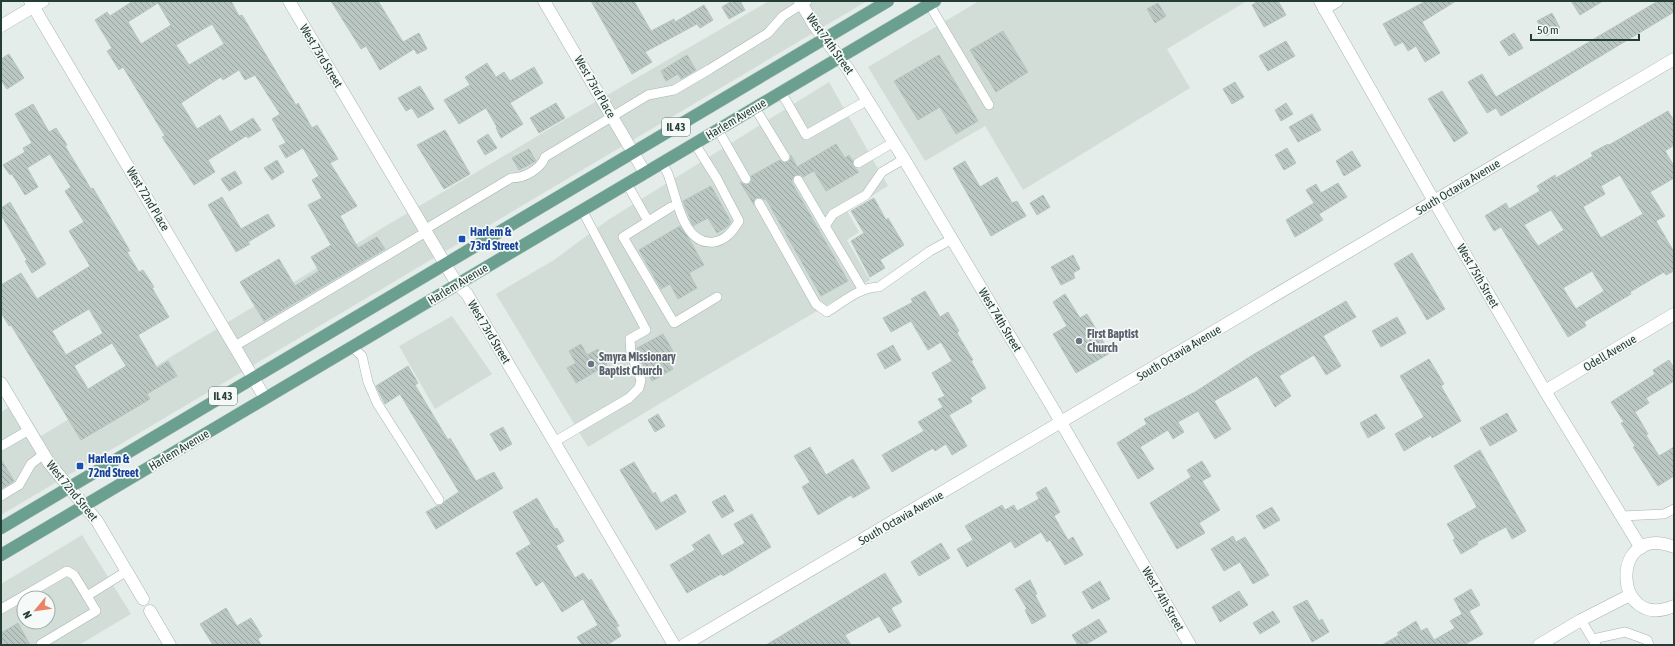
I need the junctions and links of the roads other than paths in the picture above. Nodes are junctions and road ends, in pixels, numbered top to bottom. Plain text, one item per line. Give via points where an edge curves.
1 (289, 1) edge
2 (544, 1) edge
3 (888, 1) edge
4 (1337, 1) edge
5 (803, 2) edge
6 (35, 3) edge
7 (932, 3) edge
8 (1322, 5) edge
9 (1, 26) edge
10 (825, 38) junction
11 (840, 57) junction
12 (1674, 59) edge
13 (781, 92) junction
14 (868, 100) junction
15 (989, 105) dead end
16 (755, 108) junction
17 (612, 117) junction
18 (718, 130) junction
19 (894, 142) junction
20 (695, 144) junction
21 (633, 152) junction
22 (784, 157) dead end
23 (904, 159) junction
24 (662, 163) junction
25 (858, 163) dead end
26 (645, 173) junction
27 (746, 179) dead end
28 (798, 180) dead end
29 (626, 184) junction
30 (1434, 201) junction
31 (759, 203) dead end
32 (671, 207) dead end
33 (582, 210) junction
34 (648, 221) junction
35 (825, 226) junction
36 (426, 232) junction
37 (952, 239) junction
38 (445, 264) junction
39 (457, 284) junction
40 (863, 290) junction
41 (717, 297) dead end
42 (1674, 314) edge
43 (235, 346) junction
44 (352, 347) junction
45 (254, 378) junction
46 (1, 383) edge
47 (1545, 391) junction
48 (266, 398) junction
49 (1061, 423) junction
50 (29, 430) junction
51 (554, 442) junction
52 (1, 446) edge
53 (44, 454) junction
54 (68, 488) junction
55 (1, 496) edge
56 (439, 500) dead end
57 (84, 506) junction
58 (1674, 509) edge
59 (1622, 516) junction
60 (1, 528) edge
61 (1674, 547) edge
62 (1641, 548) junction
63 (1, 555) edge
64 (127, 571) junction
65 (1630, 595) junction
66 (87, 596) junction
67 (143, 599) dead end
68 (1674, 606) edge
69 (1, 609) edge
70 (150, 611) dead end
71 (1581, 620) junction
72 (1594, 642) edge
73 (41, 644) edge
74 (170, 645) edge
75 (674, 645) edge
76 (684, 645) edge
77 (1190, 645) edge
78 (1540, 645) edge
79 (1649, 645) edge

1 - 36 street, West 73rd Street
2 - 17 street, West 73rd Place
3 - 10 main road, Harlem Avenue / IL 43
4 - 8 street
5 - 10 street, West 74th Street via 814,25
5 - 17 lane via 783,16 768,33 710,69 674,90 648,95
6 - 9 street
6 - 43 street, West 72nd Place
7 - 11 main road, Harlem Avenue / IL 43
7 - 15 lane
8 - 30 street, West 75th Street
10 - 11 street, West 74th Street
10 - 21 main road, Harlem Avenue / IL 43
11 - 13 main road, Harlem Avenue / IL 43
11 - 14 street, West 74th Street
12 - 30 street, South Octavia Avenue
13 - 14 lane via 806,135
13 - 16 main road, Harlem Avenue / IL 43
14 - 19 street, West 74th Street
16 - 18 main road, Harlem Avenue / IL 43
16 - 22 lane
17 - 21 street, West 73rd Place
17 - 36 lane via 545,157 542,165 519,178 511,178 429,227
18 - 20 main road, Harlem Avenue / IL 43
18 - 27 lane
19 - 23 street, West 74th Street
19 - 25 lane
20 - 24 main road, Harlem Avenue / IL 43
20 - 24 lane via 717,179 738,221 731,234 718,242 707,243 693,235 679,212 669,176
21 - 26 street, West 73rd Place
21 - 38 main road, Harlem Avenue / IL 43
23 - 35 lane via 882,172 866,195 833,214
23 - 37 street, West 74th Street
24 - 26 main road, Harlem Avenue / IL 43
26 - 29 main road, Harlem Avenue / IL 43
28 - 35 lane
29 - 33 main road, Harlem Avenue / IL 43
29 - 34 lane
30 - 47 street, West 75th Street
30 - 49 street, South Octavia Avenue
31 - 40 lane via 816,304 827,312
32 - 34 lane
33 - 39 main road, Harlem Avenue / IL 43
33 - 51 lane via 646,330 630,339 631,354 641,380 639,388 629,398
34 - 41 lane via 623,237 674,323
35 - 40 lane
36 - 38 street, West 73rd Street
36 - 43 lane
37 - 40 lane via 930,251 879,287
37 - 49 street, West 74th Street
38 - 39 street, West 73rd Street
38 - 45 main road, Harlem Avenue / IL 43
39 - 44 main road, Harlem Avenue / IL 43
39 - 51 street, West 73rd Street via 467,294
42 - 47 street, Odell Avenue
43 - 45 street, West 72nd Place
44 - 48 main road, Harlem Avenue / IL 43
44 - 56 lane via 362,356 368,382 377,404
45 - 48 street, West 72nd Place
45 - 54 main road, Harlem Avenue / IL 43
46 - 50 street, West 72nd Street
47 - 59 street, West 75th Street
48 - 57 main road, Harlem Avenue / IL 43
49 - 76 street, South Octavia Avenue
49 - 77 street, West 74th Street
50 - 52 lane
50 - 53 street, West 72nd Street
51 - 75 street, West 73rd Street
53 - 54 street, West 72nd Street
53 - 55 lane via 31,464 19,485
54 - 57 street, West 72nd Street
54 - 60 main road, Harlem Avenue / IL 43
57 - 63 main road, Harlem Avenue / IL 43
57 - 64 street, West 72nd Street via 98,521
58 - 59 lane via 1664,514
59 - 62 street, West 75th Street
61 - 62 street via 1662,543
62 - 65 street via 1627,564 1626,585
64 - 66 lane
64 - 67 street, West 72nd Street
65 - 68 street via 1646,608 1656,610
65 - 71 street
66 - 69 lane via 74,574 66,571
66 - 73 lane via 96,611
70 - 74 street
71 - 72 lane
71 - 78 street
72 - 79 lane via 1625,632 1646,640

